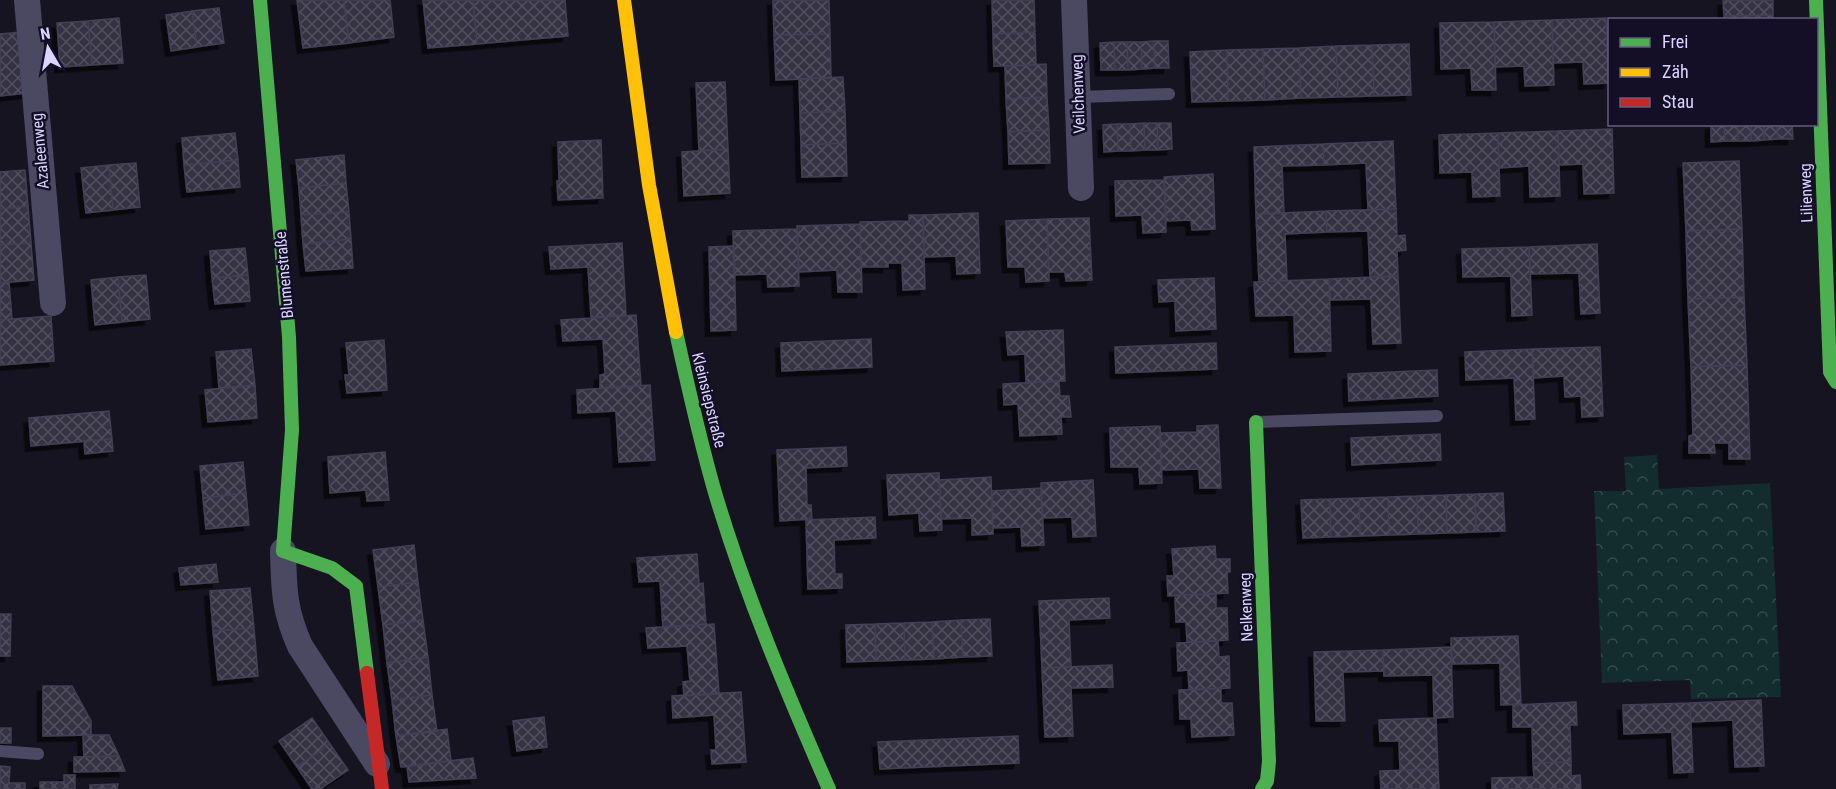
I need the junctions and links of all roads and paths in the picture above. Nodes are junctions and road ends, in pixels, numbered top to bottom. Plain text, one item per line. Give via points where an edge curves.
1 (27, 0) edge
2 (260, 0) edge
3 (624, 0) edge
4 (1074, 0) edge
5 (1816, 0) edge
6 (1817, 18) edge
7 (1818, 53) edge
8 (1169, 94) dead end
9 (1078, 97) junction
10 (1081, 189) dead end
11 (53, 303) dead end
12 (1836, 382) edge
13 (1437, 416) dead end
14 (1256, 422) joint
15 (283, 551) junction
16 (0, 751) edge
17 (38, 754) dead end
18 (381, 779) edge
19 (829, 789) edge
20 (1262, 789) edge

1 - 11 street, Azaleenweg
2 - 15 street, Blumenstraße via 289,337 292,430
3 - 19 street, Kleinsiepstraße via 654,219 681,357 714,491 755,611
4 - 9 street, Veilchenweg
5 - 6 street, Lilienweg
7 - 12 street, Lilienweg via 1830,372
8 - 9 lane
9 - 10 street, Veilchenweg
13 - 14 lane
14 - 20 street, Nelkenweg via 1269,760
15 - 18 street, Blumenstraße via 284,599 300,646
15 - 18 street, Blumenstraße via 338,569 356,586
16 - 17 lane

